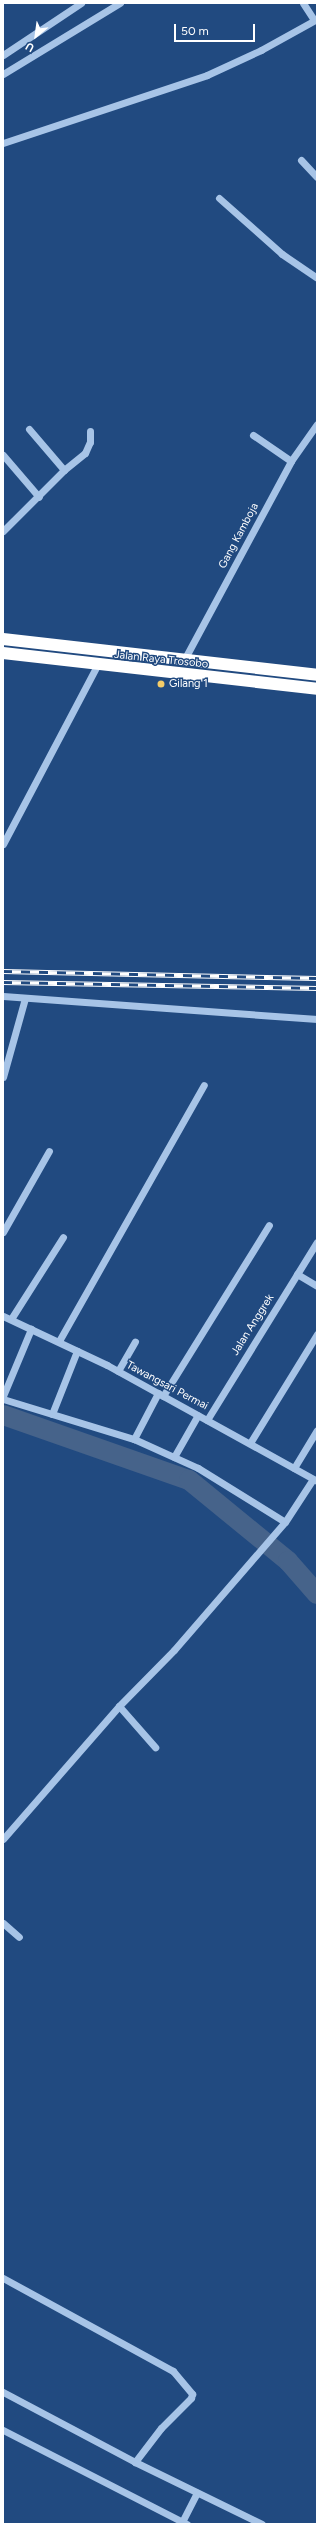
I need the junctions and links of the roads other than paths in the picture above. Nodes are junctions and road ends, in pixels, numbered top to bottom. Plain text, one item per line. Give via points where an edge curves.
1 (81, 3) edge
2 (120, 3) edge
3 (303, 3) edge
4 (315, 20) edge
5 (3, 55) edge
6 (3, 74) edge
7 (3, 143) edge
8 (301, 160) dead end
9 (317, 177) edge
10 (219, 198) dead end
11 (317, 278) edge
12 (317, 424) edge
13 (30, 429) dead end
14 (90, 431) dead end
15 (253, 435) dead end
16 (3, 455) edge
17 (291, 461) junction
18 (64, 470) junction
19 (39, 498) junction
20 (3, 530) edge
21 (3, 639) edge
22 (3, 653) edge
23 (184, 660) junction
24 (97, 666) junction
25 (317, 675) edge
26 (317, 690) edge
27 (3, 844) edge
28 (3, 996) edge
29 (25, 998) junction
30 (317, 1019) edge
31 (3, 1077) edge
32 (204, 1085) dead end
33 (49, 1151) dead end
34 (270, 1225) dead end
35 (3, 1232) edge
36 (63, 1237) dead end
37 (317, 1242) edge
38 (297, 1274) junction
39 (317, 1286) edge
40 (3, 1316) edge
41 (11, 1319) junction
42 (30, 1328) junction
43 (317, 1334) edge
44 (59, 1341) junction
45 (136, 1341) dead end
46 (77, 1351) junction
47 (118, 1371) junction
48 (161, 1395) junction
49 (3, 1396) edge
50 (3, 1399) edge
51 (52, 1414) junction
52 (198, 1414) junction
53 (207, 1420) junction
54 (317, 1430) edge
55 (134, 1439) junction
56 (250, 1443) junction
57 (174, 1457) junction
58 (294, 1468) junction
59 (315, 1480) edge
60 (282, 1525) junction
61 (119, 1706) junction
62 (155, 1747) dead end
63 (3, 1839) edge
64 (3, 1923) edge
65 (19, 1936) dead end
66 (3, 2278) edge
67 (3, 2392) edge
68 (3, 2430) edge
69 (135, 2462) junction
70 (196, 2496) junction
71 (184, 2522) edge
72 (262, 2524) edge

1 - 5 street
2 - 6 street
3 - 4 street
4 - 7 street via 261,50 207,75
8 - 9 street
10 - 11 street via 282,254
12 - 17 street, Gang Kamboja
13 - 18 street
14 - 18 street via 90,442 85,453
15 - 17 street
16 - 19 street
17 - 23 street, Gang Kamboja
18 - 19 street
19 - 20 street
21 - 23 highway, Jalan Raya Trosobo
22 - 24 highway, Jalan Raya Trosobo
23 - 25 highway, Jalan Raya Trosobo
24 - 26 highway, Jalan Raya Trosobo
24 - 27 street
28 - 29 street
29 - 30 street
29 - 31 street
32 - 44 street
33 - 35 street
34 - 48 street
36 - 41 street
37 - 38 street, Jalan Anggrek
38 - 39 street
38 - 53 street, Jalan Anggrek
40 - 41 street, Tawangsari Permai
41 - 42 street, Tawangsari Permai
42 - 44 street, Tawangsari Permai
42 - 49 street
43 - 56 street
44 - 46 street, Tawangsari Permai
45 - 47 street
46 - 47 street, Tawangsari Permai
46 - 51 street
47 - 48 street, Tawangsari Permai
48 - 52 street, Tawangsari Permai
48 - 55 street
50 - 51 street
51 - 55 street
52 - 53 street, Tawangsari Permai
52 - 57 street
53 - 56 street, Tawangsari Permai
54 - 58 street
55 - 57 street
56 - 58 street, Tawangsari Permai
57 - 60 street via 218,1480
58 - 59 street, Tawangsari Permai
59 - 60 street
60 - 61 street via 174,1650
61 - 62 street
61 - 63 street
64 - 65 street
66 - 69 street via 174,2371 192,2394
67 - 69 street
68 - 71 street
69 - 70 street
70 - 71 street
70 - 72 street

